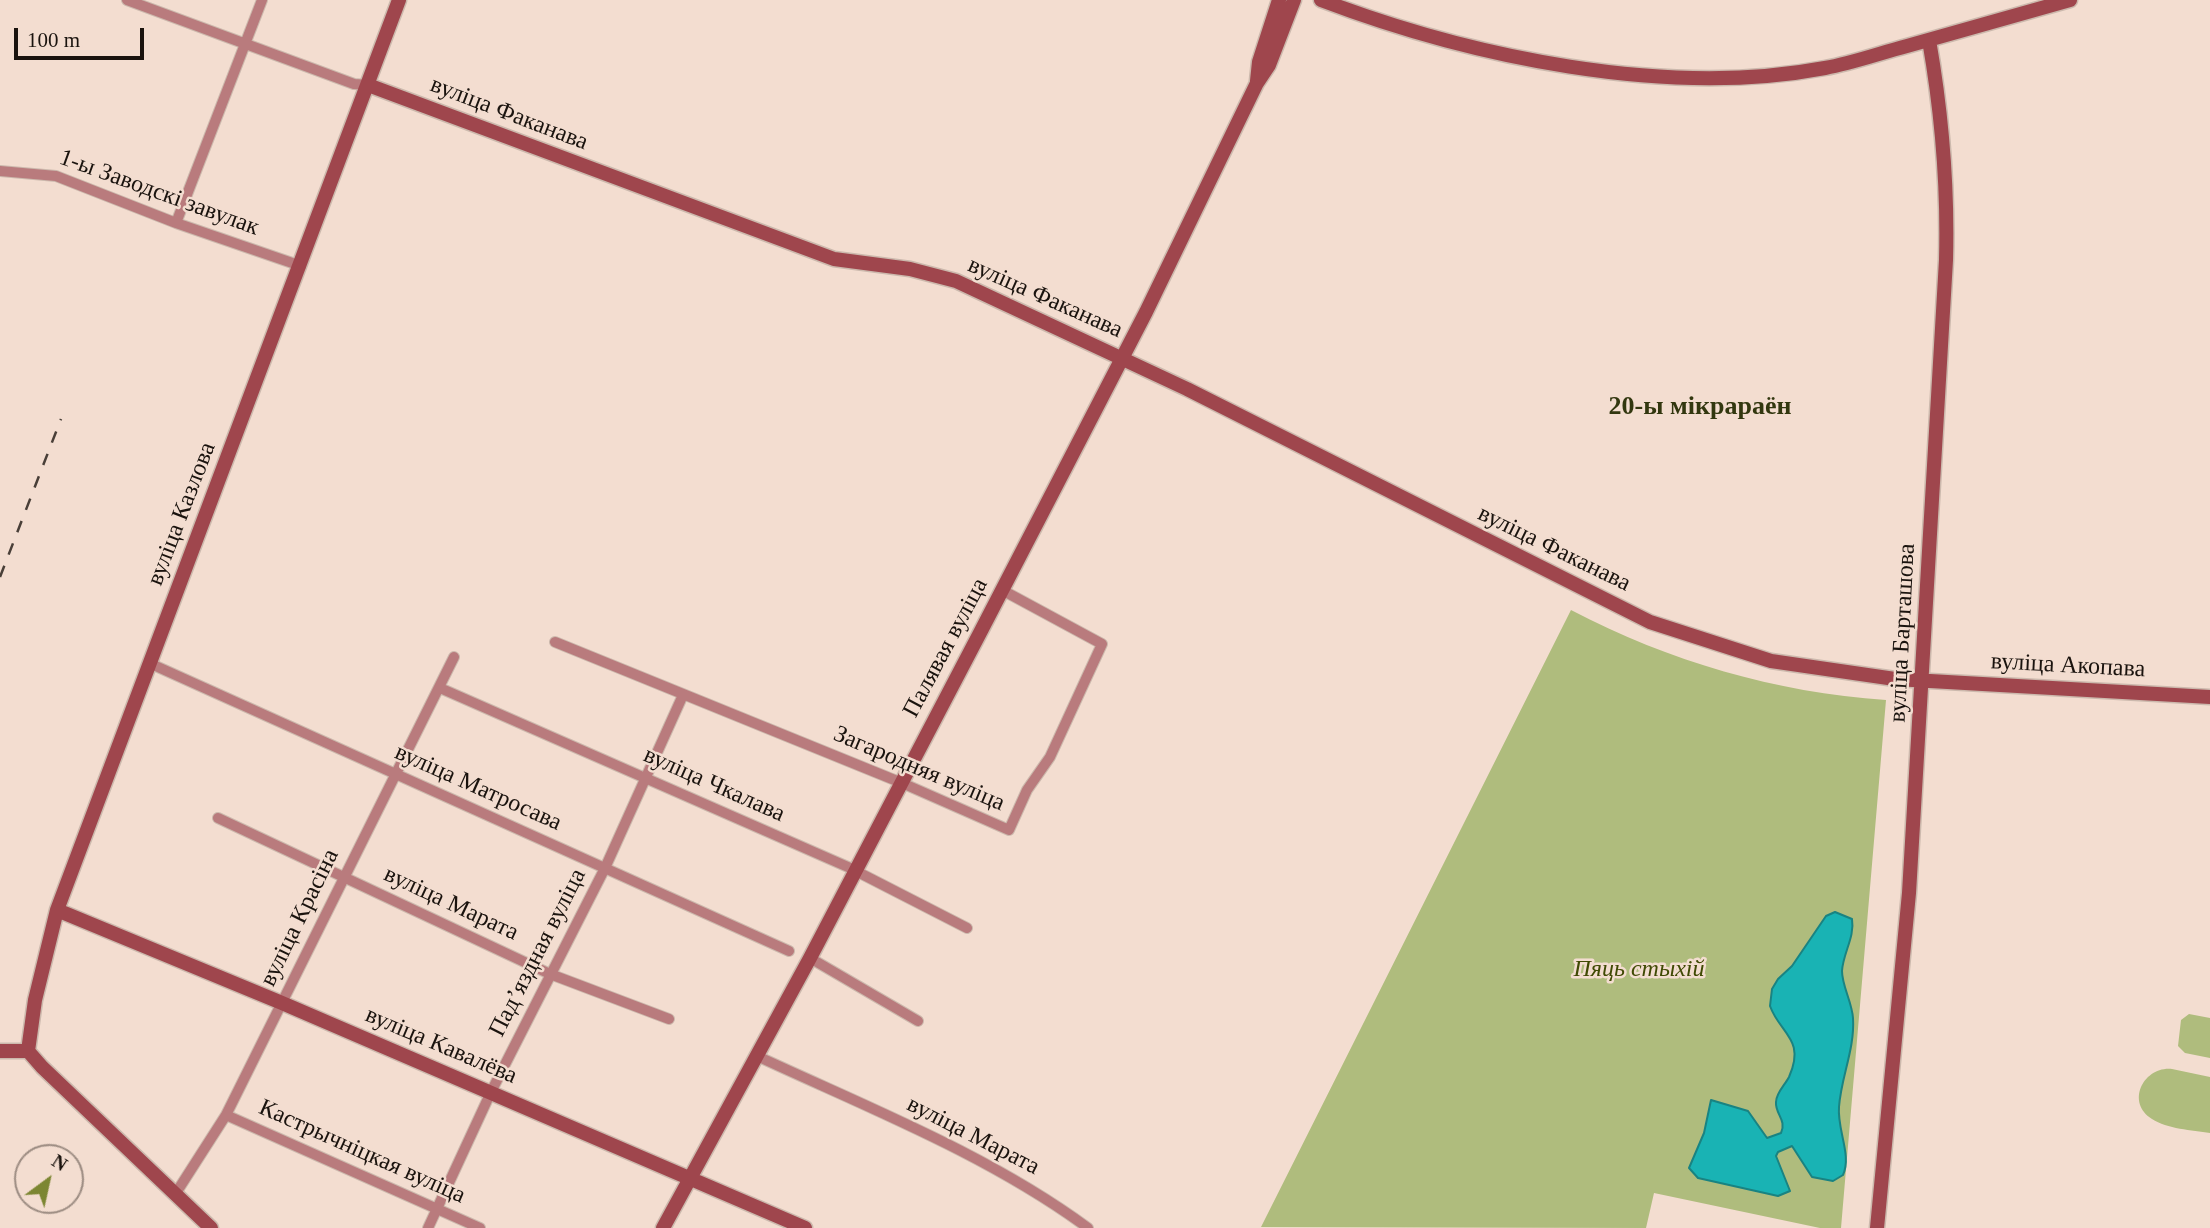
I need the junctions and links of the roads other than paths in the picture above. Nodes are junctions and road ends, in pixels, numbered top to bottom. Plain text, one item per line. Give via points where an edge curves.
1 (127, 0) edge
2 (262, 0) edge
3 (399, 0) edge
4 (1279, 0) edge
5 (1294, 0) edge
6 (1321, 0) edge
7 (2070, 0) edge
8 (1929, 40) junction
9 (245, 43) junction
10 (1257, 83) junction
11 (368, 85) junction
12 (0, 171) edge
13 (176, 223) junction
14 (301, 266) junction
15 (1122, 358) junction
16 (1002, 590) junction
17 (555, 642) dead end
18 (454, 657) dead end
19 (149, 663) junction
20 (1923, 680) junction
21 (440, 688) junction
22 (683, 695) junction
23 (2210, 697) edge
24 (398, 775) junction
25 (647, 778) junction
26 (902, 783) junction
27 (218, 818) dead end
28 (605, 869) junction
29 (856, 872) junction
30 (343, 877) junction
31 (57, 910) junction
32 (967, 928) dead end
33 (789, 951) dead end
34 (810, 958) junction
35 (550, 974) junction
36 (282, 1003) junction
37 (669, 1019) dead end
38 (918, 1021) dead end
39 (0, 1051) edge
40 (28, 1051) junction
41 (757, 1056) junction
42 (491, 1092) junction
43 (226, 1115) junction
44 (690, 1178) junction
45 (176, 1193) junction
46 (439, 1208) junction
47 (211, 1228) edge
48 (428, 1228) edge
49 (480, 1228) edge
50 (663, 1228) edge
51 (805, 1228) edge
52 (1088, 1228) edge
53 (1877, 1228) edge

1 - 9 street, вуліца Факанава
2 - 9 street
3 - 11 main road, вуліца Казлова
4 - 10 main road, Палявая вуліца
5 - 10 main road, Палявая вуліца via 1269,65
6 - 8 main road via 1472,46 1667,78 1724,81 1787,74
7 - 8 main road
8 - 20 main road, вуліца Барташова via 1948,196
9 - 11 street, вуліца Факанава via 354,84
9 - 13 street
10 - 15 main road, Палявая вуліца
11 - 14 main road, вуліца Казлова
11 - 15 main road, вуліца Факанава via 834,259 956,281
12 - 13 street, 1-ы Заводскі завулак via 56,176
13 - 14 street, 1-ы Заводскі завулак
14 - 19 main road, вуліца Казлова
15 - 16 main road, Палявая вуліца
15 - 20 main road, вуліца Факанава via 1659,625 1771,662
16 - 26 main road, Палявая вуліца
16 - 26 street, Загародняя вуліца via 1102,644 1050,757 1027,790 1009,830
17 - 22 street, Загародняя вуліца
18 - 21 street, вуліца Красіна
19 - 24 street, вуліца Матросава
19 - 31 main road, вуліца Казлова
20 - 23 main road, вуліца Акопава
20 - 53 main road, вуліца Барташова via 1907,918
21 - 24 street, вуліца Красіна
21 - 25 street, вуліца Чкалава
22 - 25 street, Падʼяздная вуліца
22 - 26 street, Загародняя вуліца
24 - 28 street, вуліца Матросава
24 - 30 street, вуліца Красіна
25 - 28 street, Падʼяздная вуліца
25 - 29 street, вуліца Чкалава
26 - 29 main road, Палявая вуліца
27 - 30 street, вуліца Марата
28 - 33 street, вуліца Матросава
28 - 35 street, Падʼяздная вуліца
29 - 32 street, вуліца Чкалава
29 - 34 main road, Палявая вуліца
30 - 35 street, вуліца Марата
30 - 36 street, вуліца Красіна
31 - 36 main road, вуліца Кавалёва
31 - 40 main road, вуліца Казлова
34 - 38 street
34 - 41 main road, Палявая вуліца
35 - 37 street, вуліца Марата
35 - 42 street, Падʼяздная вуліца
36 - 42 main road, вуліца Кавалёва
36 - 43 street, вуліца Красіна
39 - 40 main road
40 - 45 main road
41 - 44 main road, Палявая вуліца
41 - 52 street, вуліца Марата via 899,1121 1043,1195
42 - 44 main road, вуліца Кавалёва
42 - 46 street, Падʼяздная вуліца
43 - 45 street, вуліца Красіна
43 - 46 street, Кастрычніцкая вуліца
44 - 50 main road, Палявая вуліца
44 - 51 main road, вуліца Кавалёва
45 - 47 main road
46 - 48 street, Падʼяздная вуліца
46 - 49 street, Кастрычніцкая вуліца

